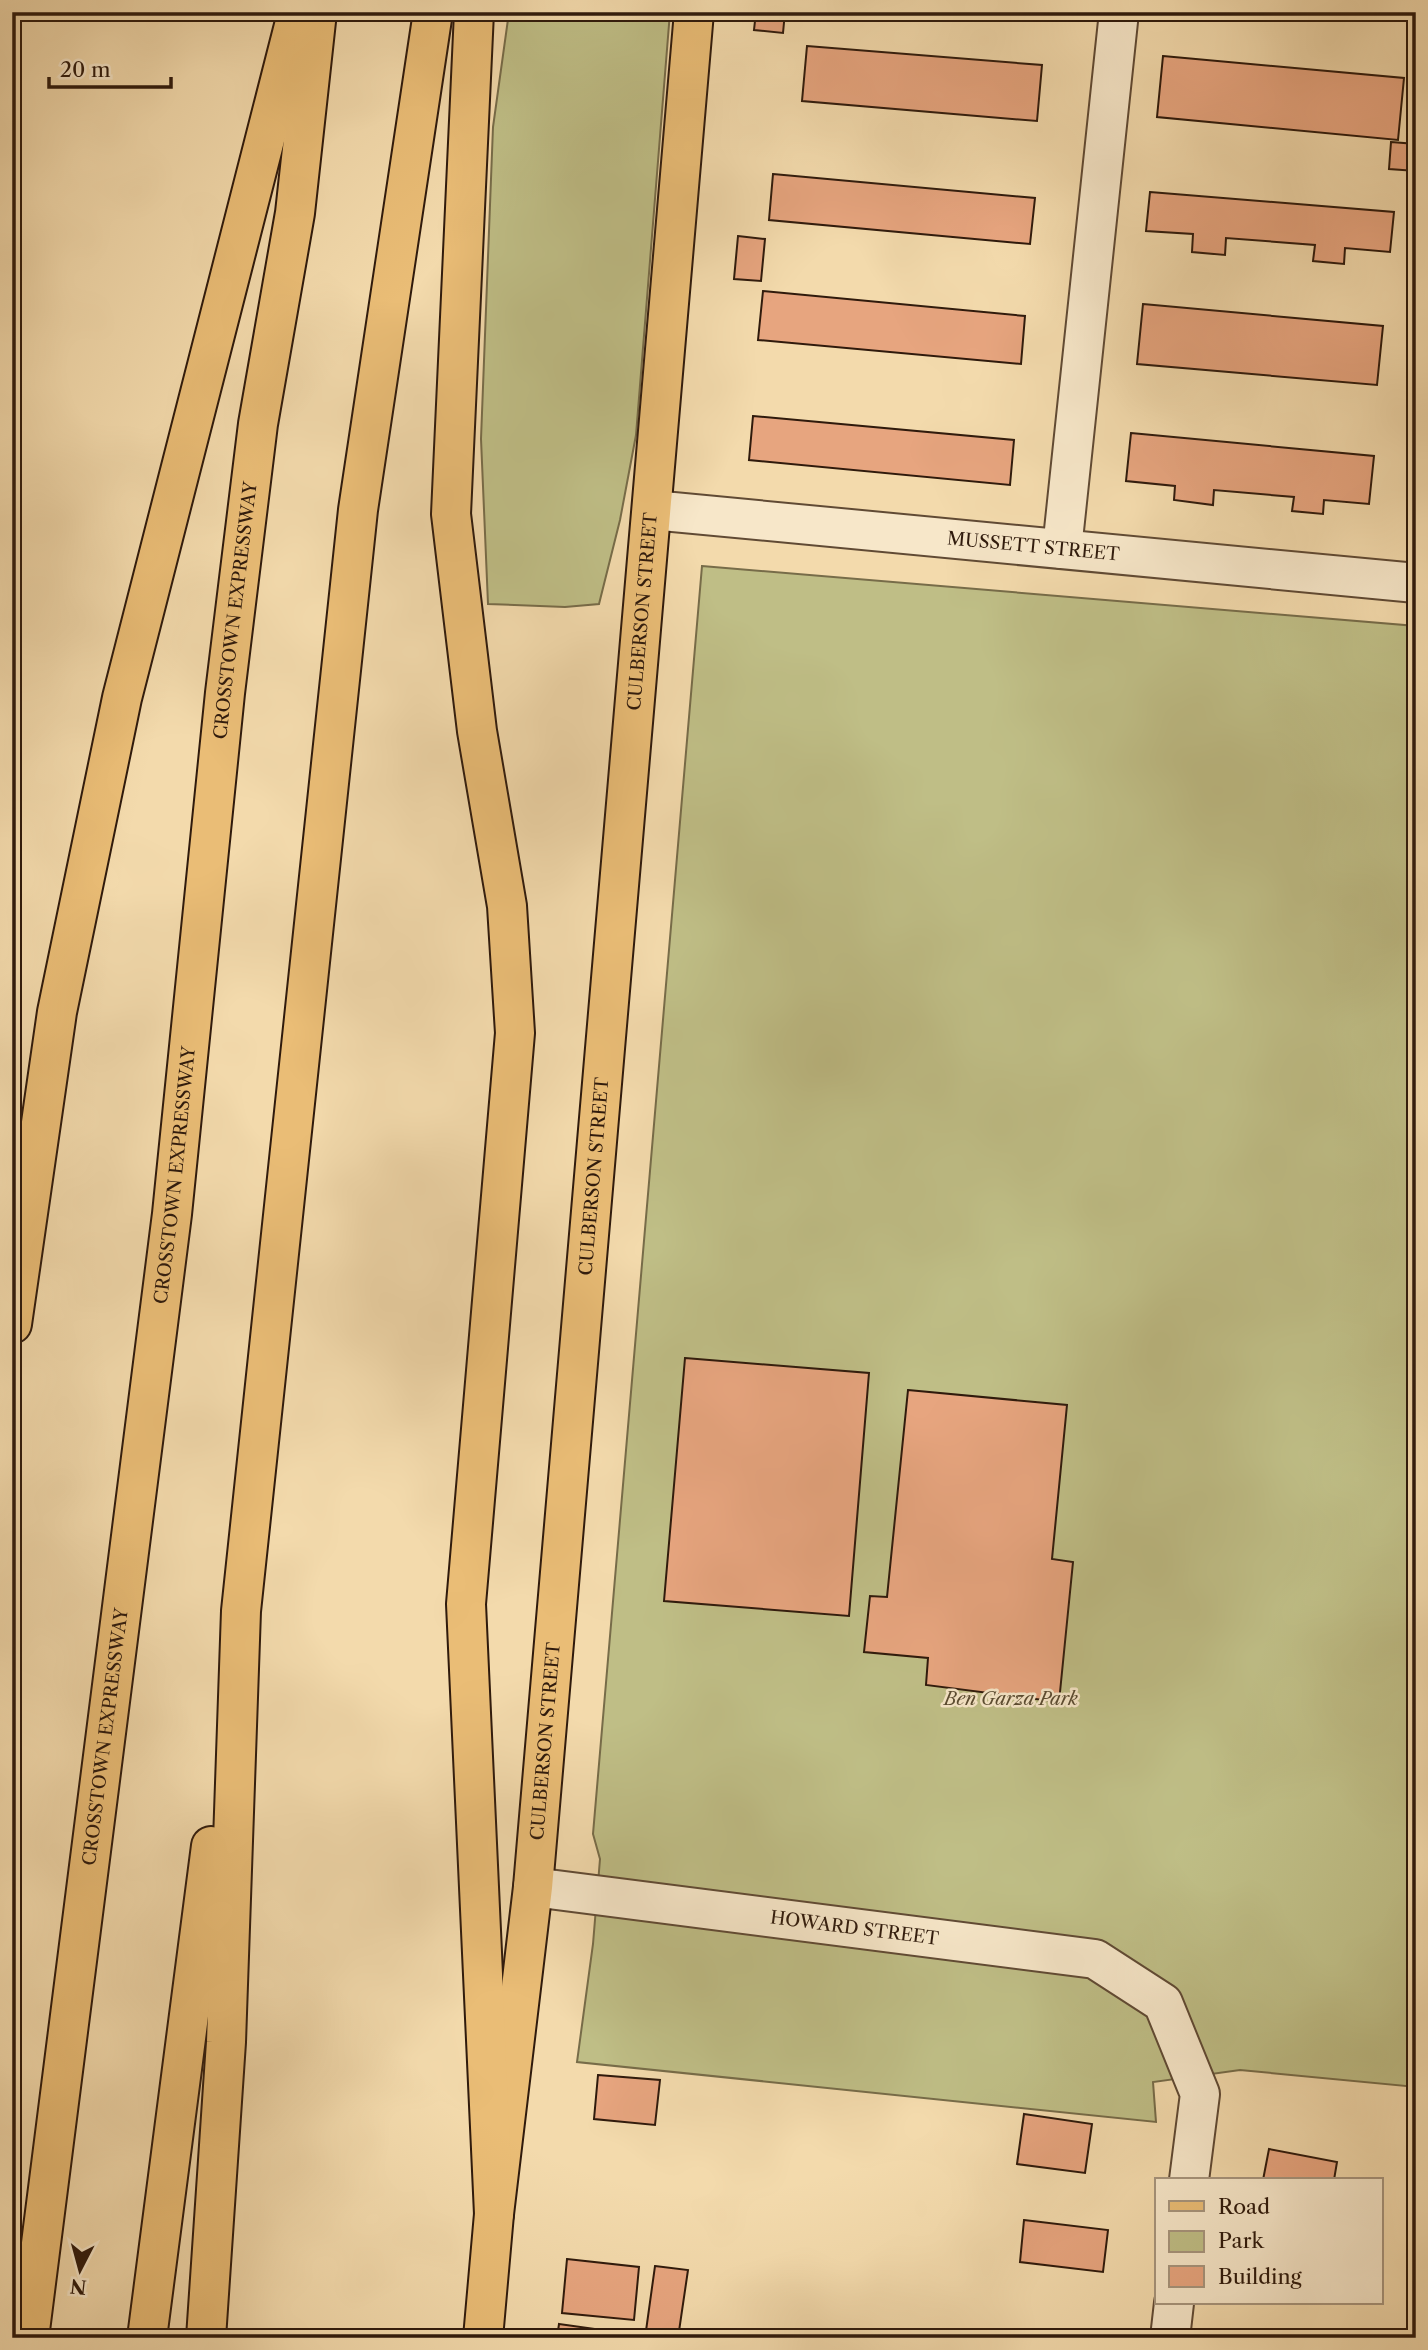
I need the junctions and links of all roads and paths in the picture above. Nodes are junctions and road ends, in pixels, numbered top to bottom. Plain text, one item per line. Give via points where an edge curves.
1 (298, 12) edge
2 (317, 12) edge
3 (433, 12) edge
4 (474, 12) edge
5 (694, 12) edge
6 (1119, 12) edge
7 (652, 510) junction
8 (1062, 549) junction
9 (1416, 583) edge
10 (22, 1259) junction
11 (12, 1324) edge
12 (12, 1335) edge
13 (241, 1611) junction
14 (533, 1887) junction
15 (1189, 2178) edge
16 (494, 2214) junction
17 (1174, 2304) edge
18 (29, 2338) edge
19 (147, 2338) edge
20 (206, 2338) edge
21 (483, 2338) edge
22 (1170, 2338) edge

1 - 10 main road via 122,698 57,1012
2 - 18 main road, CROSSTOWN EXPRESSWAY via 295,214 256,437 172,1214
3 - 13 main road via 358,510
4 - 16 main road via 451,514 477,731 508,906 515,1033 466,1604
5 - 7 main road, CULBERSON STREET
6 - 8 street
7 - 8 street, MUSSETT STREET
7 - 14 main road, CULBERSON STREET
8 - 9 street, MUSSETT STREET
10 - 11 main road
10 - 12 main road
13 - 19 main road
13 - 20 main road via 226,2042
14 - 15 street, HOWARD STREET via 1095,1959 1163,2003 1200,2094
14 - 16 main road, CULBERSON STREET
16 - 21 main road, CULBERSON STREET
17 - 22 street

